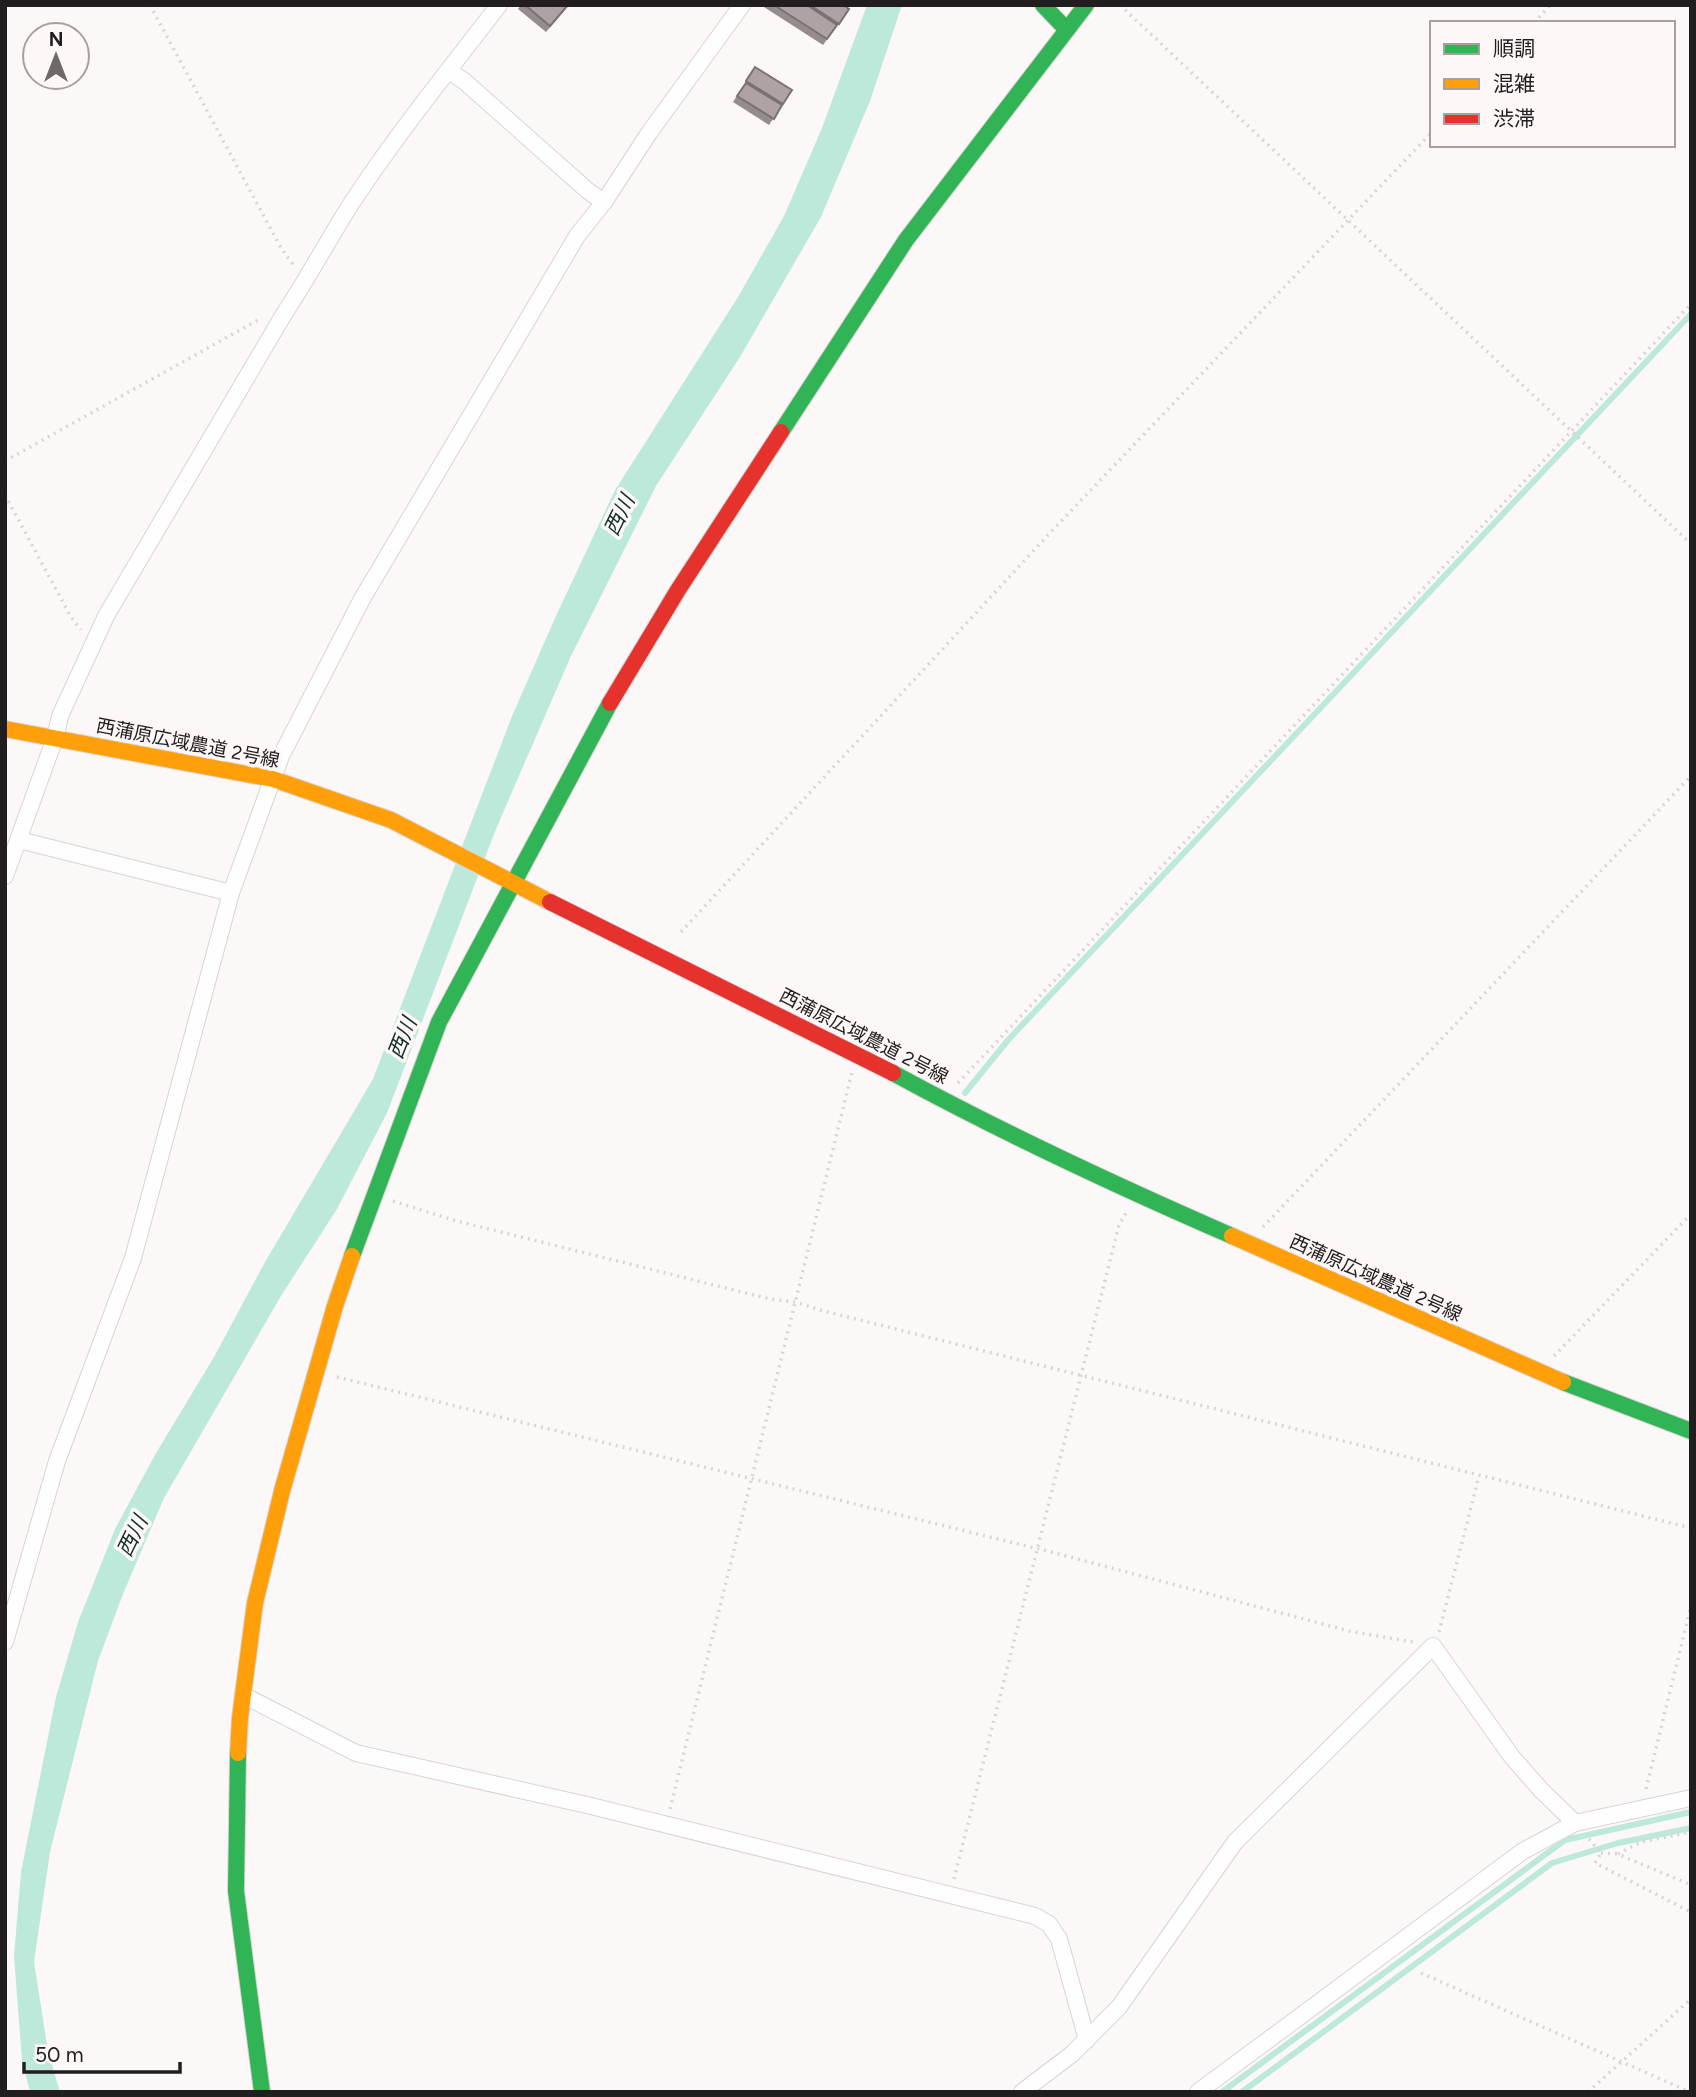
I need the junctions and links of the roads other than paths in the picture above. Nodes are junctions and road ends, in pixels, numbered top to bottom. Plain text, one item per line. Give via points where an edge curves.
1 (499, 5) edge
2 (742, 5) edge
3 (1043, 5) edge
4 (1086, 5) edge
5 (1066, 29) junction
6 (449, 71) junction
7 (604, 202) junction
8 (5, 729) edge
9 (55, 738) junction
10 (273, 779) junction
11 (19, 840) junction
12 (5, 876) edge
13 (514, 881) junction
14 (232, 893) junction
15 (1691, 1432) edge
16 (5, 1642) edge
17 (243, 1695) junction
18 (1691, 1798) edge
19 (1575, 1823) junction
20 (1087, 2040) junction
21 (262, 2092) edge
22 (1022, 2092) edge
23 (1198, 2092) edge

1 - 6 street
2 - 7 street
3 - 5 street
4 - 5 street
5 - 13 street via 906,240 779,433 622,680
6 - 7 street
6 - 9 street via 352,203 284,314 106,616 60,716
7 - 10 street via 577,236 362,599
8 - 9 street, 西蒲原広域農道 2号線
9 - 10 street, 西蒲原広域農道 2号線
9 - 11 street
10 - 13 street, 西蒲原広域農道 2号線 via 411,829
10 - 14 street
11 - 12 street
11 - 14 street
13 - 15 street, 西蒲原広域農道 2号線 via 1136,1194 1538,1373
13 - 17 street via 439,1022 335,1306 255,1603
14 - 16 street via 133,1258 57,1461
17 - 20 street via 356,1753 1035,1916 1049,1924 1059,1939
17 - 21 street via 236,1788 236,1891
18 - 19 street
19 - 20 street via 1512,1757 1433,1646 1235,1842 1119,2007
19 - 23 street via 1523,1851
20 - 22 street

